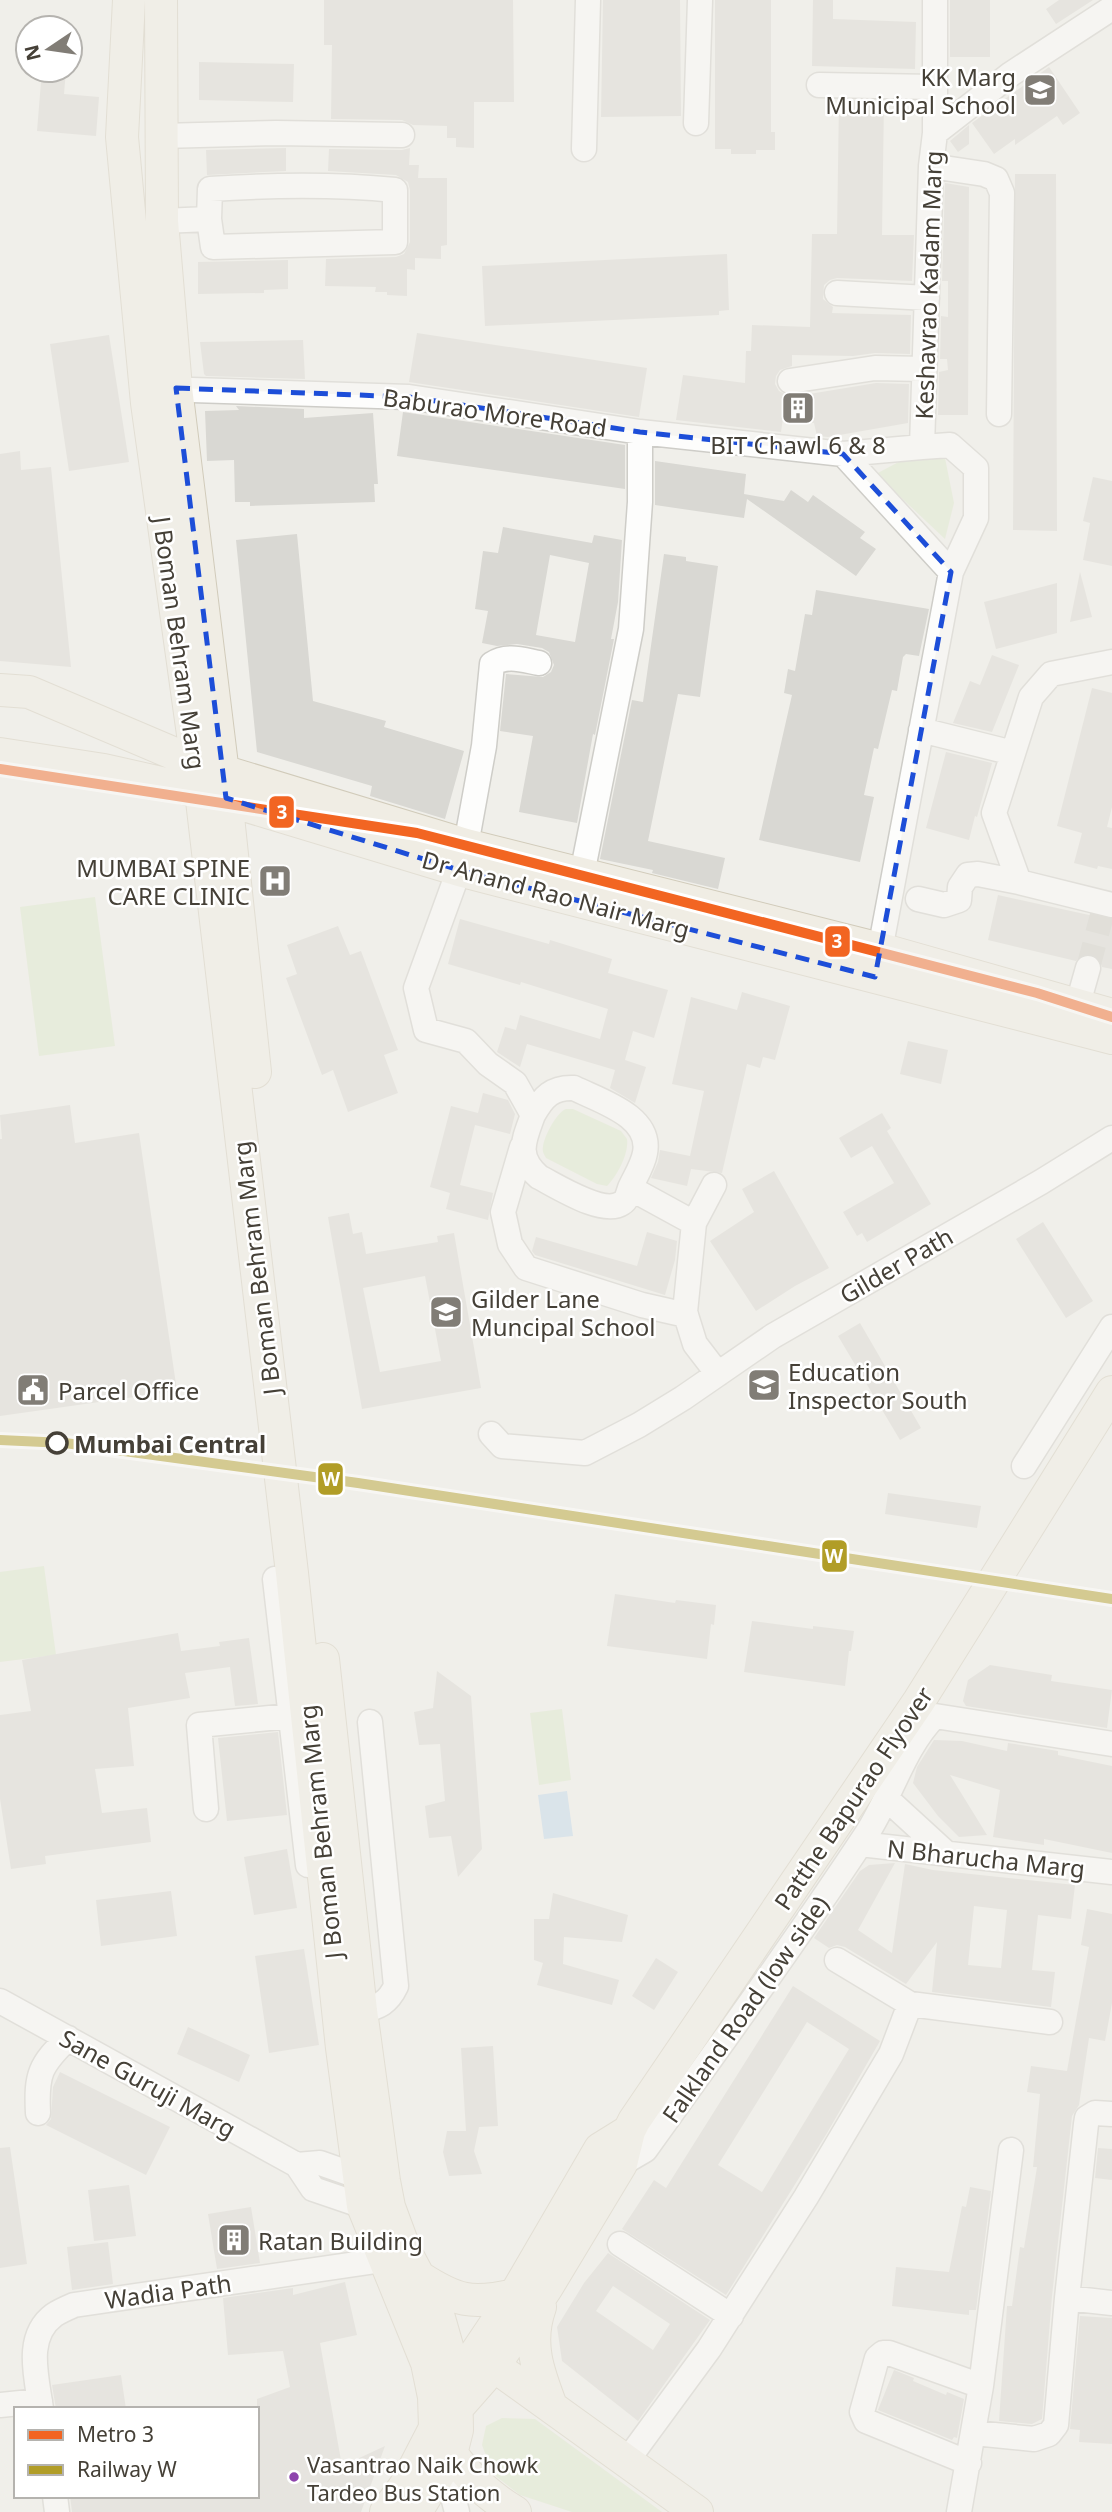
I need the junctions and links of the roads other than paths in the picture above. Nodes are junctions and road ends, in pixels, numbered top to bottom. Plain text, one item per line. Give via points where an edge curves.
1 (129, 0) edge
2 (161, 0) edge
3 (588, 0) edge
4 (700, 0) edge
5 (935, 0) edge
6 (1112, 8) edge
7 (818, 85) dead end
8 (935, 87) junction
9 (696, 123) dead end
10 (934, 133) junction
11 (402, 135) dead end
12 (162, 136) junction
13 (584, 149) dead end
14 (931, 166) junction
15 (209, 219) junction
16 (162, 222) junction
17 (837, 293) dead end
18 (927, 298) junction
19 (924, 369) junction
20 (790, 382) dead end
21 (161, 388) junction
22 (999, 414) dead end
23 (639, 432) junction
24 (922, 447) junction
25 (843, 454) junction
26 (951, 572) junction
27 (1112, 662) edge
28 (539, 663) dead end
29 (0, 690) edge
30 (921, 730) junction
31 (1013, 753) junction
32 (0, 754) edge
33 (211, 781) junction
34 (462, 858) junction
35 (582, 874) junction
36 (1019, 882) junction
37 (918, 899) dead end
38 (1106, 908) edge
39 (878, 963) junction
40 (1088, 968) tunnel mouth
41 (1077, 1006) junction
42 (1112, 1015) edge
43 (1112, 1038) edge
44 (533, 1115) junction
45 (1112, 1138) edge
46 (522, 1147) junction
47 (714, 1185) dead end
48 (630, 1188) junction
49 (694, 1223) junction
50 (686, 1315) junction
51 (1112, 1326) edge
52 (718, 1374) junction
53 (1112, 1392) edge
54 (491, 1434) dead end
55 (1024, 1466) dead end
56 (275, 1579) dead end
57 (290, 1716) junction
58 (370, 1722) dead end
59 (1112, 1744) edge
60 (887, 1799) junction
61 (206, 1809) dead end
62 (860, 1844) junction
63 (946, 1853) junction
64 (1112, 1872) edge
65 (837, 1960) dead end
66 (0, 2001) edge
67 (910, 2004) junction
68 (350, 2014) junction
69 (1050, 2022) dead end
70 (68, 2038) junction
71 (38, 2113) dead end
72 (1112, 2115) edge
73 (632, 2126) junction
74 (1010, 2150) dead end
75 (621, 2164) junction
76 (374, 2193) junction
77 (620, 2244) dead end
78 (403, 2264) junction
79 (547, 2287) junction
80 (515, 2295) junction
81 (1067, 2298) junction
82 (1112, 2303) edge
83 (437, 2311) junction
84 (731, 2316) junction
85 (485, 2360) junction
86 (981, 2386) junction
87 (0, 2405) edge
88 (41, 2405) edge
89 (551, 2406) junction
90 (446, 2422) junction
91 (974, 2433) junction
92 (626, 2462) junction
93 (969, 2463) junction
94 (386, 2512) edge
95 (416, 2512) edge
96 (457, 2512) edge
97 (515, 2512) edge
98 (697, 2512) edge
99 (959, 2512) edge

1 - 21 main road, J Boman Behram Marg via 122,137
2 - 12 main road, J Boman Behram Marg
3 - 13 street
4 - 9 street
5 - 8 street
6 - 10 street, Keshavrao Kadam Marg via 1011,74
7 - 8 street
8 - 10 street
10 - 14 street, Keshavrao Kadam Marg
11 - 12 street
12 - 16 main road, J Boman Behram Marg
14 - 18 street, Keshavrao Kadam Marg
14 - 22 street via 984,174 996,179 1002,193
15 - 15 street via 210,189 395,190 395,242 213,247
15 - 16 street
16 - 21 main road, J Boman Behram Marg
17 - 18 street
18 - 19 street, Keshavrao Kadam Marg
19 - 20 street via 875,368
19 - 24 street, Keshavrao Kadam Marg
21 - 23 street, Baburao More Road via 409,397
21 - 33 main road, J Boman Behram Marg
23 - 25 street, Baburao More Road
23 - 35 street via 640,502 631,629
24 - 25 street, Baburao More Road
24 - 26 street, Keshavrao Kadam Marg via 950,445 976,468 976,518
25 - 26 street
26 - 30 street, Keshavrao Kadam Marg
27 - 31 street via 1051,674 1031,697
28 - 34 street via 512,658 492,664 484,746
29 - 33 main road, Dr Anand Rao Nair Marg via 29,692
30 - 31 street
30 - 39 street, Keshavrao Kadam Marg
31 - 36 street via 994,813
32 - 33 main road, Dr Anand Rao Nair Marg
33 - 34 main road, Dr Anand Rao Nair Marg
33 - 68 main road, J Boman Behram Marg
34 - 35 main road, Dr Anand Rao Nair Marg
34 - 39 main road, Dr Anand Rao Nair Marg
34 - 44 street via 416,988 426,1030 466,1041 515,1083
35 - 39 main road, Dr Anand Rao Nair Marg
36 - 37 street via 968,875 959,900 944,905
36 - 38 street
39 - 41 main road, Dr Anand Rao Nair Marg
39 - 43 main road, Dr Anand Rao Nair Marg
40 - 41 street
41 - 42 main road, Dr Anand Rao Nair Marg
44 - 46 street
44 - 48 street via 548,1094 574,1088 631,1118 646,1142
45 - 52 street, Gilder Path via 773,1336
46 - 48 street via 539,1177 592,1203 622,1204
46 - 50 street via 503,1212 510,1244 526,1268
47 - 49 street
48 - 49 street
49 - 50 street
50 - 52 street via 695,1344
51 - 55 street
52 - 54 street, Gilder Path via 639,1425 584,1453 502,1446
53 - 73 main road, Patthe Bapurao Flyover via 928,1687
56 - 57 street
57 - 61 street via 199,1725
57 - 68 street via 324,1994
58 - 68 street via 396,1986 389,2000
59 - 60 street, Falkland Road (low side) via 935,1716 914,1743
60 - 62 street, Falkland Road (low side)
60 - 63 street
62 - 63 street, N Bharucha Marg
62 - 75 street, Falkland Road (low side) via 645,2150
63 - 64 street, N Bharucha Marg
65 - 67 street
66 - 70 street, Sane Guruji Marg
67 - 69 street
67 - 84 street via 891,2054 862,2106
68 - 76 main road, J Boman Behram Marg
70 - 71 street via 46,2060 39,2075
70 - 76 street, Sane Guruji Marg via 297,2165 313,2189
72 - 81 street via 1095,2113 1087,2118
73 - 75 main road
73 - 80 main road via 600,2149
74 - 86 street
75 - 79 main road
76 - 78 main road, J Boman Behram Marg
77 - 84 street
78 - 80 main road via 436,2288 463,2300
78 - 83 main road, J Boman Behram Marg
78 - 88 street, Wadia Path via 74,2305 53,2316 40,2331 33,2358
78 - 90 main road, J Boman Behram Marg via 426,2363
79 - 85 main road
79 - 89 main road via 537,2316 533,2353
80 - 85 main road
81 - 82 street
81 - 91 street via 1056,2425 1049,2434 1034,2439
83 - 85 main road
83 - 90 main road, J Boman Behram Marg
84 - 92 street
85 - 89 main road
85 - 90 main road
86 - 91 street
86 - 93 street via 883,2353 877,2358 862,2412 866,2421
87 - 88 street
89 - 92 main road
90 - 94 main road
90 - 95 main road
90 - 96 street
90 - 97 main road via 481,2487
91 - 93 street
92 - 98 main road
93 - 99 street

